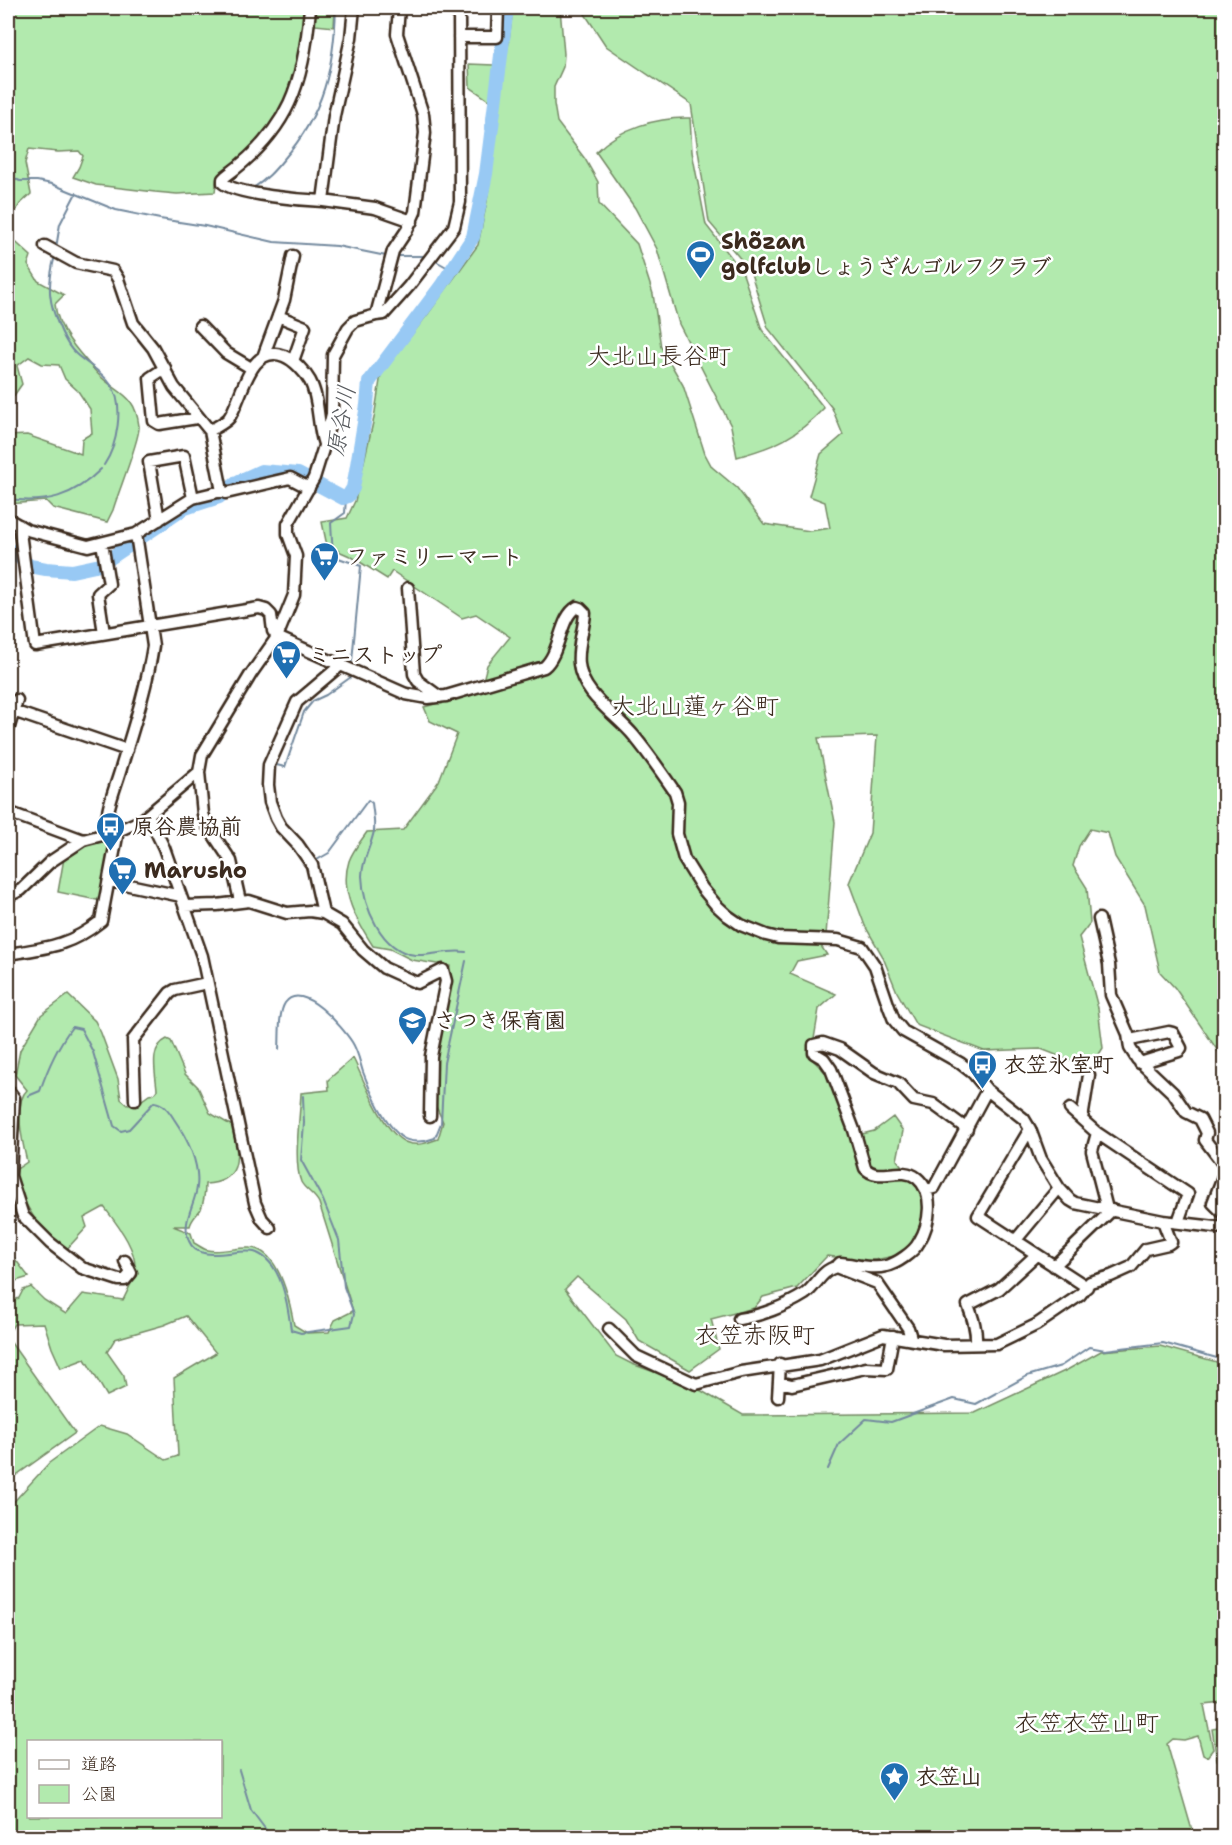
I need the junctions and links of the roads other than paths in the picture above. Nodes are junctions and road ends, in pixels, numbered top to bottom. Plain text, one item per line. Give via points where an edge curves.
1 (310, 8) edge
2 (354, 8) edge
3 (399, 8) edge
4 (459, 8) edge
5 (498, 8) edge
6 (459, 38) junction
7 (323, 201) junction
8 (412, 221) junction
9 (45, 246) dead end
10 (293, 256) dead end
11 (376, 315) junction
12 (278, 316) junction
13 (200, 326) dead end
14 (263, 357) junction
15 (293, 361) junction
16 (165, 368) junction
17 (251, 368) junction
18 (198, 418) junction
19 (210, 431) junction
20 (324, 446) junction
21 (197, 453) dead end
22 (184, 456) junction
23 (311, 484) junction
24 (222, 491) junction
25 (193, 498) junction
26 (8, 519) edge
27 (159, 520) junction
28 (19, 525) junction
29 (136, 534) junction
30 (102, 543) junction
31 (408, 588) dead end
32 (151, 626) junction
33 (104, 633) junction
34 (277, 637) junction
35 (342, 664) junction
36 (440, 697) junction
37 (8, 730) edge
38 (127, 750) junction
39 (199, 772) junction
40 (8, 812) edge
41 (148, 815) junction
42 (118, 831) junction
43 (106, 833) junction
44 (83, 840) junction
45 (110, 881) junction
46 (8, 896) edge
47 (183, 901) junction
48 (240, 901) junction
49 (323, 913) junction
50 (1099, 919) dead end
51 (8, 954) edge
52 (207, 983) junction
53 (1130, 1040) junction
54 (1140, 1063) junction
55 (1089, 1075) dead end
56 (8, 1090) edge
57 (987, 1090) junction
58 (135, 1100) dead end
59 (1070, 1109) dead end
60 (430, 1116) dead end
61 (1082, 1119) junction
62 (967, 1129) junction
63 (1030, 1129) junction
64 (1097, 1133) junction
65 (1224, 1165) edge
66 (1224, 1174) edge
67 (1059, 1188) junction
68 (926, 1190) junction
69 (1110, 1210) junction
70 (1224, 1214) edge
71 (1163, 1221) junction
72 (1178, 1222) junction
73 (270, 1227) dead end
74 (1224, 1228) edge
75 (1015, 1241) junction
76 (1036, 1255) junction
77 (125, 1261) dead end
78 (1054, 1266) junction
79 (836, 1267) junction
80 (1087, 1287) junction
81 (739, 1319) dead end
82 (609, 1329) dead end
83 (893, 1336) junction
84 (911, 1338) junction
85 (976, 1344) junction
86 (780, 1364) junction
87 (779, 1382) junction
88 (778, 1397) dead end

1 - 7 street via 300,73 287,110 261,147 226,176 223,183 244,192
2 - 7 street
3 - 8 street via 397,34 423,114 425,133
4 - 6 street
5 - 6 street via 497,37
6 - 11 street via 460,202 453,227 384,314
7 - 8 street via 375,208
8 - 11 street via 393,250
9 - 16 street via 76,262 113,271 132,323
10 - 12 street
11 - 20 street via 348,327 333,355 332,414
12 - 14 street
12 - 15 street via 306,327
13 - 17 street via 226,354
14 - 15 street via 275,354
14 - 17 street
15 - 20 street via 310,381
16 - 18 street
16 - 18 street via 150,378 154,421 159,424
17 - 19 street via 228,419
18 - 19 street
19 - 24 street
20 - 23 street
21 - 22 street
22 - 25 street
22 - 27 street via 148,462
23 - 24 street via 290,478 226,494
23 - 34 street via 288,524 296,556 294,595
24 - 25 street
25 - 27 street
26 - 28 street
27 - 29 street
28 - 30 street via 88,546
28 - 33 street via 35,645
29 - 30 street
29 - 32 street
30 - 33 street via 109,584 98,594
31 - 36 street via 414,674
32 - 33 street
32 - 34 street via 259,609 271,615
32 - 38 street via 150,663
34 - 35 street
34 - 39 street via 202,755
35 - 36 street via 406,694
35 - 49 street via 297,702 269,765 270,802 281,827 312,865
36 - 57 street via 544,667 554,654 570,613 580,608 585,613 579,663 584,682 633,734 678,797 677,834 690,871 702,888 728,916 754,931 778,938 838,940 862,947 875,966 894,1020 903,1031 960,1063
37 - 38 street via 15,706
38 - 43 street via 106,820
39 - 41 street
39 - 48 street via 203,814 231,861
40 - 44 street
41 - 42 street
41 - 47 street
42 - 43 street
42 - 45 street
43 - 44 street
44 - 46 street
45 - 47 street
45 - 51 street via 101,921 90,929 58,945
47 - 48 street via 217,905
47 - 52 street
48 - 49 street via 287,913
49 - 60 street via 342,924 384,968 404,978 417,983 444,970 446,981 431,1056
50 - 53 street via 1111,995
52 - 58 street via 170,993 133,1040
52 - 73 street via 255,1203
53 - 54 street via 1130,1048
53 - 54 street via 1169,1032 1181,1048
54 - 65 street via 1173,1093 1186,1112 1200,1119 1207,1133 1205,1140
55 - 61 street
56 - 77 street via 14,1098 10,1176 23,1216 82,1268 119,1281 131,1273
57 - 62 street
57 - 63 street via 1016,1112
59 - 61 street
61 - 64 street
62 - 68 street via 934,1188
62 - 68 street via 933,1104 914,1100 898,1083 874,1073 840,1049 823,1043 814,1045 814,1053 831,1069 865,1168 879,1175 910,1174
63 - 67 street via 1041,1159
63 - 75 street via 978,1216
64 - 69 street via 1092,1150
64 - 72 street via 1188,1194
66 - 70 street via 1213,1199
67 - 69 street via 1075,1203
67 - 75 street
68 - 79 street via 930,1200 915,1247 887,1266 840,1263
69 - 71 street
69 - 78 street
71 - 72 street
71 - 80 street via 1171,1242 1146,1250 1131,1267 1090,1282
72 - 74 street
75 - 76 street
76 - 78 street
76 - 85 street via 999,1289 968,1305
78 - 80 street
79 - 81 street via 804,1294
79 - 84 street via 877,1282
80 - 85 street via 1036,1325 997,1344
82 - 86 street via 636,1356 696,1383
83 - 84 street
83 - 86 street via 870,1338 820,1360
83 - 87 street via 887,1369 866,1368 792,1385
84 - 85 street via 944,1345
86 - 87 street
87 - 88 street

